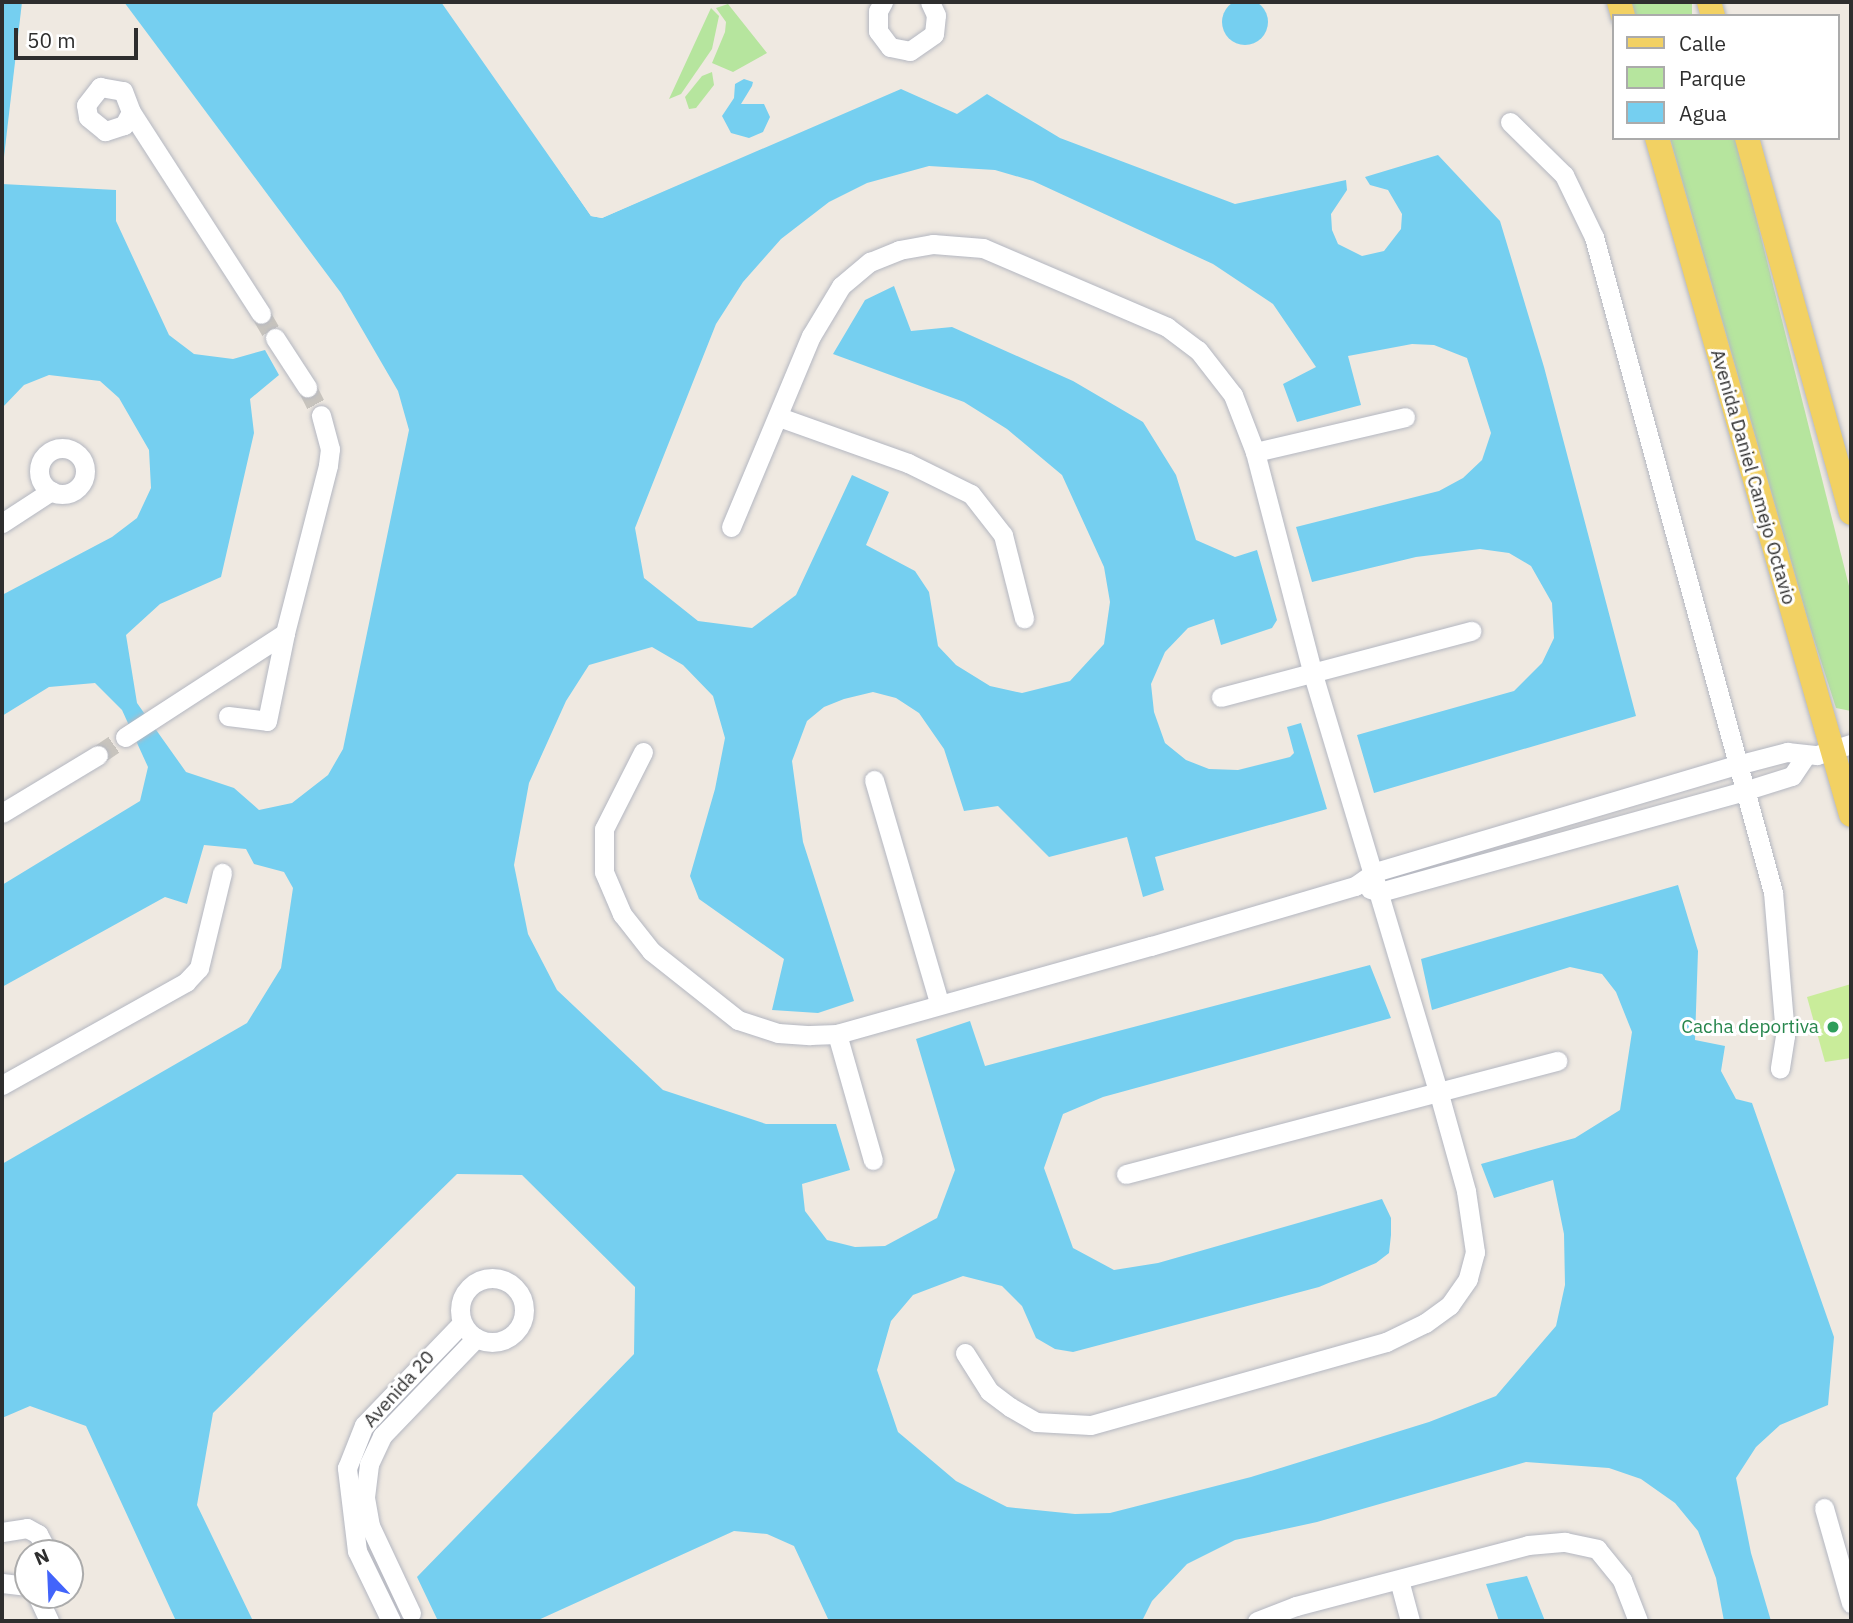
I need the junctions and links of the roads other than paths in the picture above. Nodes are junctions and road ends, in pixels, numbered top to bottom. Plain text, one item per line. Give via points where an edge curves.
1 (883, 2) edge
2 (930, 2) edge
3 (131, 111) dead end
4 (1510, 122) dead end
5 (1658, 140) edge
6 (1748, 140) edge
7 (261, 314) tunnel mouth
8 (277, 340) tunnel mouth
9 (307, 387) tunnel mouth
10 (321, 415) tunnel mouth
11 (779, 417) junction
12 (1405, 417) dead end
13 (1255, 452) junction
14 (51, 491) dead end
15 (1851, 513) edge
16 (2, 523) edge
17 (730, 527) dead end
18 (1024, 618) dead end
19 (1471, 631) dead end
20 (285, 633) junction
21 (1312, 671) junction
22 (1221, 696) dead end
23 (228, 716) dead end
24 (127, 736) tunnel mouth
25 (1842, 748) edge
26 (643, 752) dead end
27 (98, 755) tunnel mouth
28 (1804, 758) junction
29 (1737, 765) junction
30 (873, 780) dead end
31 (1744, 791) junction
32 (2, 813) edge
33 (1851, 815) edge
34 (1375, 872) junction
35 (222, 873) dead end
36 (1355, 886) junction
37 (1380, 892) junction
38 (939, 1002) junction
39 (837, 1034) junction
40 (1557, 1061) dead end
41 (1780, 1069) dead end
42 (2, 1085) edge
43 (1439, 1094) junction
44 (873, 1160) dead end
45 (1126, 1174) dead end
46 (463, 1323) junction
47 (476, 1338) junction
48 (965, 1353) dead end
49 (1824, 1508) dead end
50 (2, 1532) edge
51 (41, 1539) edge
52 (1399, 1580) junction
53 (1851, 1603) edge
54 (402, 1619) edge
55 (1257, 1621) edge
56 (1410, 1621) edge
57 (1639, 1621) edge

1 - 2 street via 878,31 890,47 910,51 934,34 936,15
3 - 7 street
4 - 29 street via 1564,175 1594,237
5 - 25 main road, Avenida Daniel Camejo Octavio
6 - 15 main road
8 - 9 street
10 - 20 street via 330,449 328,465
11 - 13 street via 811,336 841,286 870,262 899,250 963,245 983,248 1167,327 1219,372
11 - 17 street
11 - 18 street via 908,463 971,494 1003,535
12 - 13 street
13 - 21 street
14 - 16 street
19 - 21 street
20 - 23 street via 267,721
20 - 24 street
21 - 22 street
21 - 34 street
25 - 28 street
25 - 33 main road, Avenida Daniel Camejo Octavio
26 - 39 street via 604,829 604,872 622,914 651,951 738,1020 778,1033
27 - 32 street
28 - 29 street via 1787,752
28 - 31 street via 1792,776
29 - 31 street
29 - 34 street
30 - 38 street
31 - 37 street
31 - 41 street via 1764,851 1774,903 1785,1036
34 - 36 street
34 - 37 street
35 - 42 street via 199,968 186,982
36 - 37 street
36 - 38 street
37 - 43 street
38 - 39 street
39 - 44 street
40 - 43 street
43 - 45 street
43 - 48 street via 1466,1191 1475,1252 1468,1279 1450,1305 1425,1323 1386,1342 1090,1426 1036,1422 1010,1407 989,1391
46 - 47 street
46 - 47 street via 461,1303 472,1285 492,1278 518,1293 523,1313 515,1332 497,1342
46 - 54 street, Avenida 20 via 364,1425 347,1468 356,1551
47 - 54 street, Avenida 20 via 382,1436 369,1464 365,1497 370,1526
49 - 53 street
50 - 51 street via 27,1528
52 - 55 street via 1296,1606
52 - 56 street
52 - 57 street via 1528,1545 1565,1542 1597,1549 1622,1580

